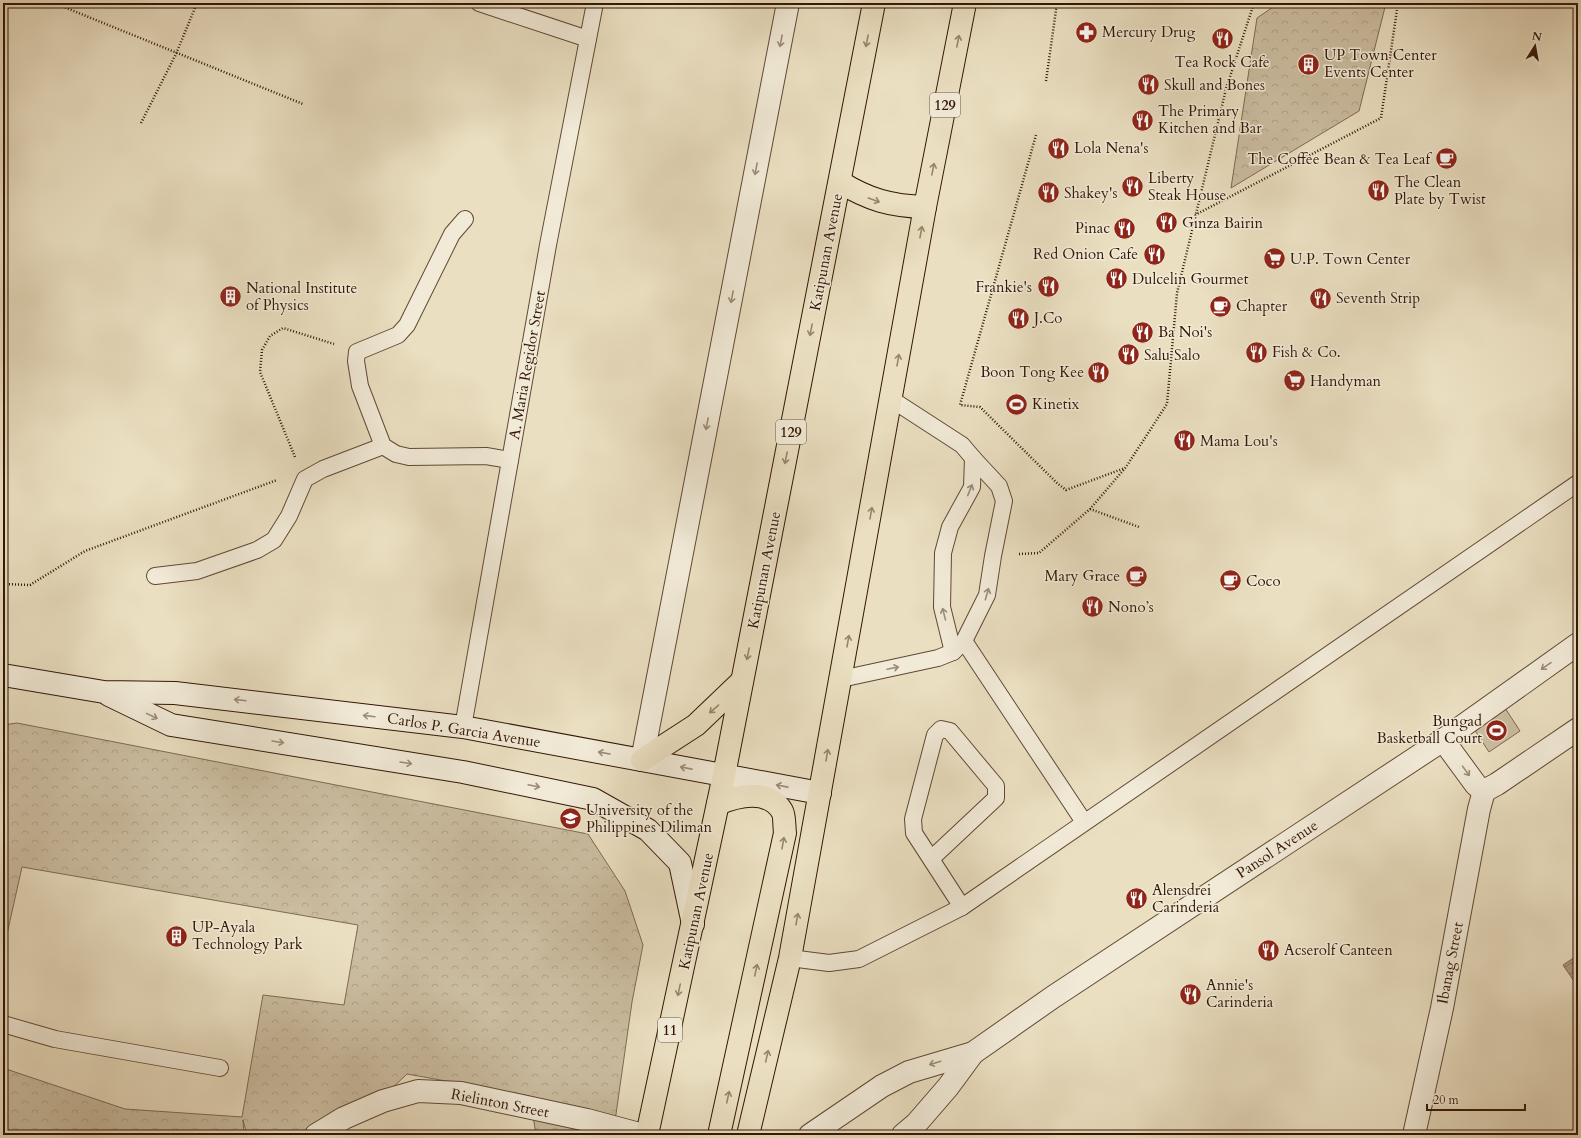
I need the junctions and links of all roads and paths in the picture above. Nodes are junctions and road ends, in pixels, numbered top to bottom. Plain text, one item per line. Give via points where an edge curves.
1 (54, 3) edge
2 (197, 3) edge
3 (479, 3) edge
4 (595, 3) edge
5 (788, 3) edge
6 (874, 3) edge
7 (965, 3) edge
8 (1057, 3) edge
9 (1254, 3) edge
10 (1398, 3) edge
11 (588, 39) junction
12 (176, 54) junction
13 (1046, 82) dead end
14 (303, 104) dead end
15 (141, 122) dead end
16 (1036, 135) dead end
17 (840, 182) junction
18 (925, 207) junction
19 (1194, 215) junction
20 (465, 219) dead end
21 (357, 352) junction
22 (891, 399) junction
23 (382, 446) junction
24 (973, 458) junction
25 (296, 460) dead end
26 (510, 460) junction
27 (1126, 468) junction
28 (279, 479) dead end
29 (1578, 483) edge
30 (1090, 509) junction
31 (1139, 527) dead end
32 (1039, 553) dead end
33 (155, 576) dead end
34 (3, 584) edge
35 (1578, 644) edge
36 (959, 646) junction
37 (3, 676) edge
38 (841, 679) junction
39 (742, 681) junction
40 (104, 692) junction
41 (463, 728) junction
42 (1578, 729) edge
43 (1443, 740) junction
44 (642, 760) junction
45 (724, 775) junction
46 (1484, 791) junction
47 (820, 793) junction
48 (718, 804) junction
49 (1084, 822) junction
50 (931, 859) junction
51 (962, 907) junction
52 (693, 924) junction
53 (790, 958) junction
54 (3, 1024) edge
55 (973, 1053) junction
56 (220, 1068) dead end
57 (316, 1135) edge
58 (643, 1135) edge
59 (648, 1135) edge
60 (720, 1135) edge
61 (748, 1135) edge
62 (810, 1135) edge
63 (903, 1135) edge
64 (1414, 1135) edge

1 - 12 path
2 - 12 path
3 - 11 lane
4 - 11 lane, A. Maria Regidor Street
5 -> 44 street
6 -> 17 main road, Katipunan Avenue / 129
18 -> 7 main road, 129
8 - 13 path
9 - 19 path via 1226,89
10 - 19 path via 1381,118
11 - 26 lane, A. Maria Regidor Street
12 - 14 path
12 - 15 path
16 - 27 path via 960,405 980,407 1066,490
17 -> 18 main road via 859,194 880,202
17 -> 39 main road, Katipunan Avenue / 129
22 -> 18 main road, 129
19 - 27 path via 1177,293 1167,404
20 - 21 lane via 452,234 407,325 398,335
21 - 23 lane via 360,386
21 - 25 path via 283,328 270,336 262,350 260,372
22 - 24 lane via 962,445
38 -> 22 main road, 129
23 - 26 lane via 396,454 409,457 486,456
23 - 33 lane via 305,478 289,516 274,540 257,550 197,571
36 -> 24 lane via 942,607 943,553 950,527 972,487
36 -> 24 lane via 987,595 1004,501 999,486
26 - 41 lane, A. Maria Regidor Street
27 - 30 path
28 - 34 path via 85,551 30,585
29 - 49 lane
30 - 31 path
30 - 32 path
35 -> 43 street, Pansol Avenue
38 -> 36 lane via 938,658
36 - 49 lane
37 - 40 street, Carlos P. Garcia Avenue
47 -> 38 main road, 129
39 -> 44 main road via 696,725
39 - 45 main road, Katipunan Avenue / 129
41 -> 40 street, Carlos P. Garcia Avenue via 175,692
40 -> 52 street, Carlos P. Garcia Avenue via 171,725 463,772 593,798 648,830 680,864
44 -> 41 street, Carlos P. Garcia Avenue
42 - 46 street
43 -> 46 street via 1476,785
43 - 55 street, Pansol Avenue via 1053,997
45 -> 44 street, Carlos P. Garcia Avenue
47 -> 45 street, Carlos P. Garcia Avenue
45 - 48 main road, Katipunan Avenue / 11
46 - 64 street, Ibanag Street via 1478,809 1442,1008
53 -> 47 main road
48 - 52 main road, Katipunan Avenue / 11
60 -> 48 main road via 785,832 782,812 770,799 750,795 735,796
49 - 51 lane
50 - 50 lane via 996,798 997,793 996,786 950,731 941,729 936,735 913,819 914,833
50 - 51 lane
51 - 53 lane via 859,959 829,963
52 -> 59 main road, Katipunan Avenue / 11
61 -> 53 main road
54 - 56 lane via 55,1039
55 -> 62 street, Pansol Avenue via 909,1072 882,1086
55 - 63 street, Pansol Avenue via 948,1087
57 - 58 street, Rielinton Street via 344,1118 383,1101 418,1091 462,1093

